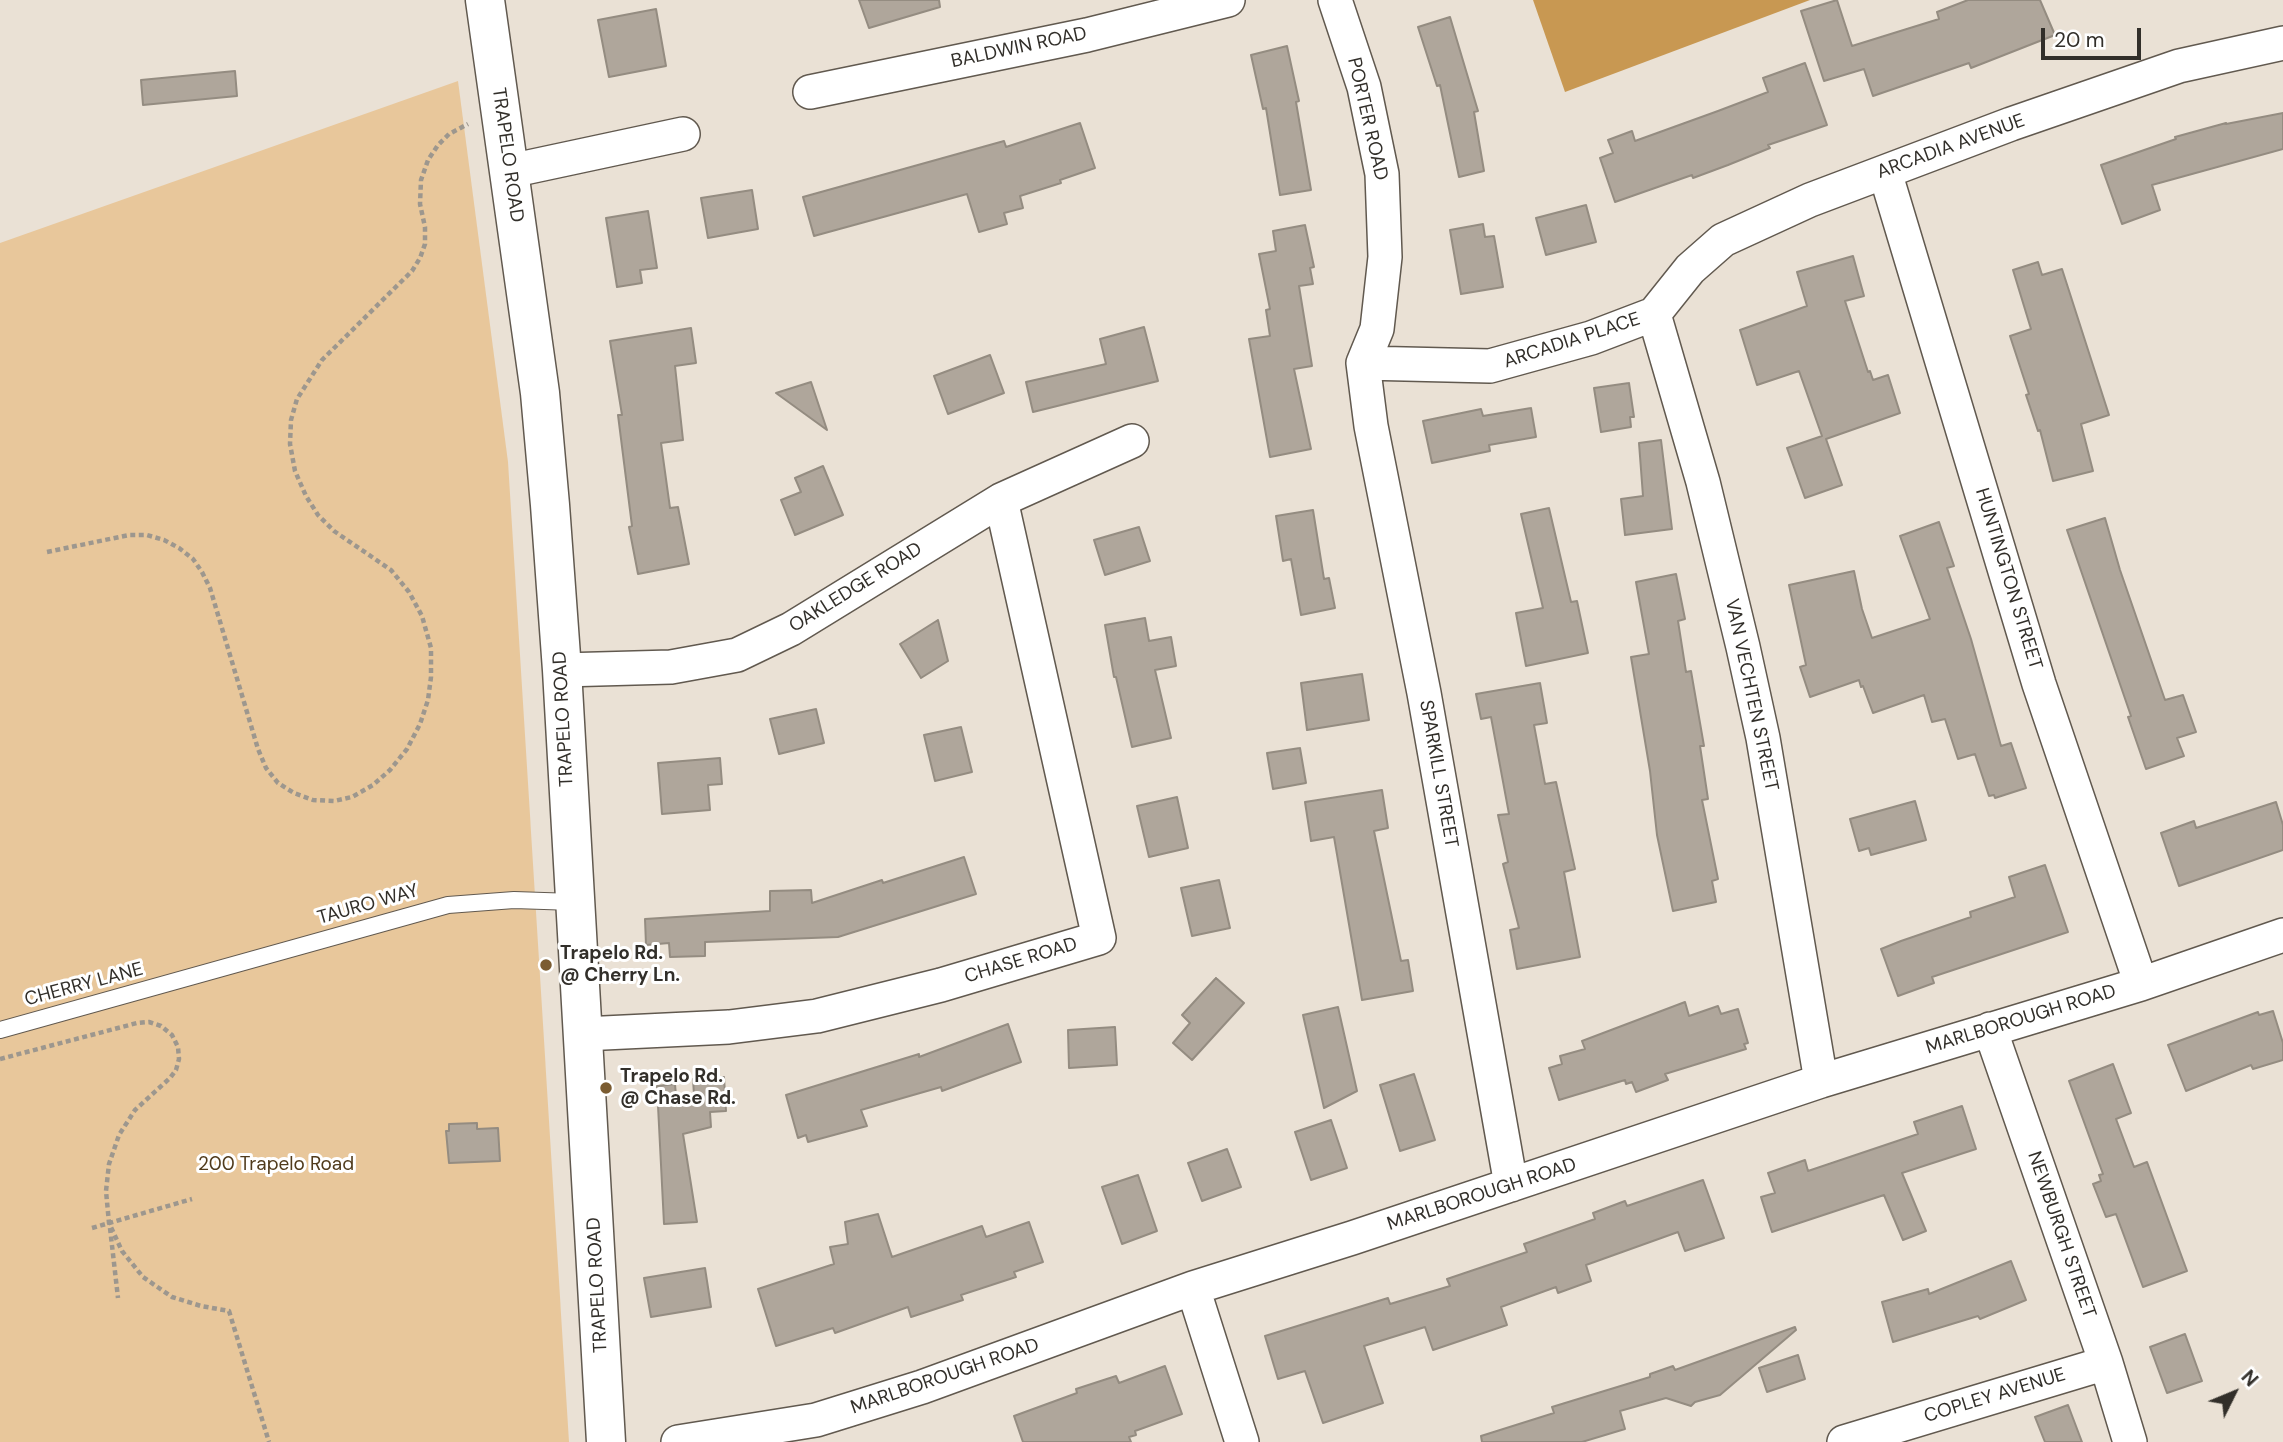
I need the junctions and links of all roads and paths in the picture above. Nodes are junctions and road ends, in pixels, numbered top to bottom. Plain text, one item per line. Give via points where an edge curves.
1 (485, 0) edge
2 (1228, 0) edge
3 (1335, 0) edge
4 (2283, 43) edge
5 (810, 92) dead end
6 (469, 123) dead end
7 (683, 134) dead end
8 (510, 171) junction
9 (1885, 172) junction
10 (1654, 314) junction
11 (1363, 363) junction
12 (1132, 441) dead end
13 (1001, 500) junction
14 (47, 552) dead end
15 (562, 670) junction
16 (574, 902) junction
17 (2283, 935) edge
18 (179, 981) joint
19 (2141, 984) junction
20 (1990, 1029) junction
21 (0, 1030) edge
22 (583, 1034) junction
23 (0, 1059) edge
24 (1821, 1081) junction
25 (1511, 1185) junction
26 (192, 1199) dead end
27 (109, 1223) junction
28 (92, 1228) dead end
29 (1193, 1288) junction
30 (118, 1298) dead end
31 (2106, 1363) junction
32 (269, 1442) edge
33 (606, 1442) edge
34 (678, 1442) edge
35 (1242, 1442) edge
36 (1844, 1442) edge
37 (2130, 1442) edge

1 - 8 main road, TRAPELO ROAD
2 - 5 street, BALDWIN ROAD
3 - 11 street, PORTER ROAD via 1364,87 1382,174 1385,257 1377,329
4 - 9 street, ARCADIA AVENUE via 2179,66
6 - 14 path via 449,134 428,160 421,180 425,244 420,258 322,360 298,399 291,421 295,471 318,515 391,569 422,616 431,648 428,700 407,749 390,770 352,797 334,801 313,800 278,783 258,749 210,588 193,559 179,548 147,535 128,534
7 - 8 street
8 - 15 main road, TRAPELO ROAD via 540,393
9 - 10 street, ARCADIA AVENUE via 1723,240 1690,269
9 - 19 street, HUNTINGTON STREET via 2039,684
10 - 11 street, ARCADIA PLACE via 1591,338 1490,366
10 - 24 street, VAN VECHTEN STREET via 1703,482 1763,738
11 - 25 street, SPARKILL STREET
12 - 13 street, OAKLEDGE ROAD
13 - 15 street, OAKLEDGE ROAD via 791,629 737,655 671,667
13 - 22 street, CHASE ROAD via 1099,938 817,1016 729,1027
15 - 16 main road, TRAPELO ROAD
16 - 18 lane, TAURO WAY via 448,905
16 - 22 main road, TRAPELO ROAD
17 - 19 street, MARLBOROUGH ROAD
18 - 21 lane, CHERRY LANE
19 - 20 street, MARLBOROUGH ROAD
20 - 24 street, MARLBOROUGH ROAD
20 - 31 street, NEWBURGH STREET
22 - 33 main road, TRAPELO ROAD
23 - 27 path via 137,1023 162,1026 172,1035 178,1047 176,1070 135,1110 112,1154 106,1191
24 - 25 street, MARLBOROUGH ROAD
25 - 29 street, MARLBOROUGH ROAD
26 - 27 path
27 - 28 path
27 - 30 path
27 - 32 path via 122,1251 143,1277 172,1297 229,1311
29 - 34 street, MARLBOROUGH ROAD via 922,1387 816,1420
29 - 35 street
31 - 36 street, COPLEY AVENUE
31 - 37 street, NEWBURGH STREET

